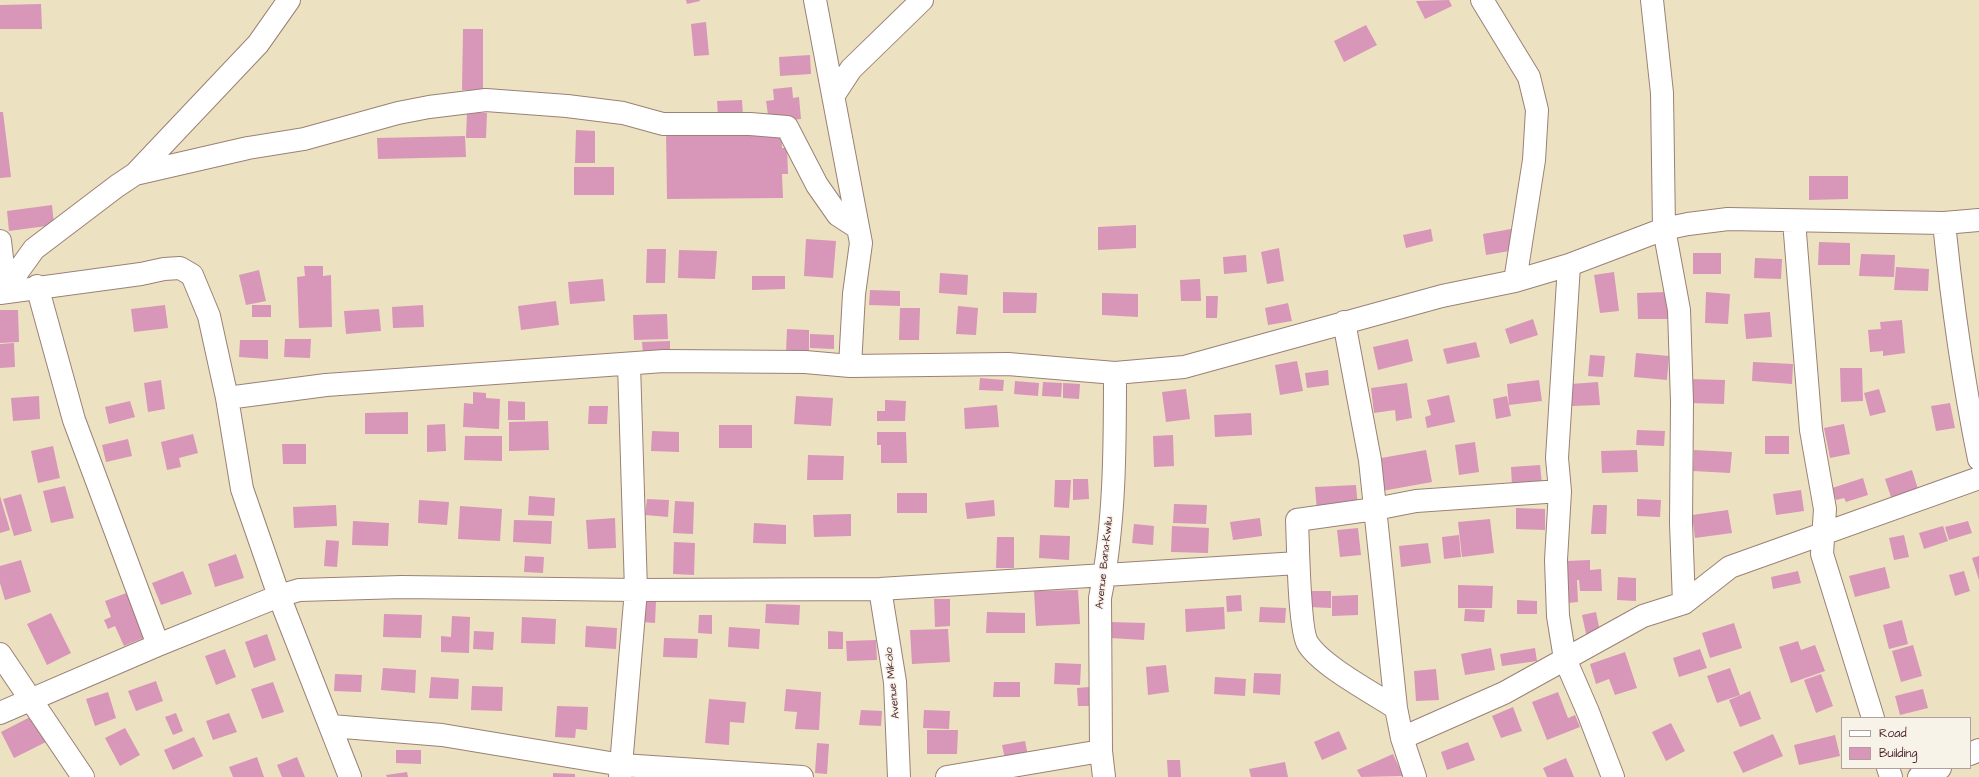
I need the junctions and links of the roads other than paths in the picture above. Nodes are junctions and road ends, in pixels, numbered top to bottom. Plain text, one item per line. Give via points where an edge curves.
1 (289, 0) edge
2 (815, 0) edge
3 (922, 0) edge
4 (1482, 0) edge
5 (1652, 0) edge
6 (834, 95) junction
7 (135, 174) junction
8 (1979, 220) edge
9 (1794, 221) junction
10 (1944, 223) junction
11 (858, 228) junction
12 (1664, 229) junction
13 (0, 241) edge
14 (1569, 265) junction
15 (1515, 281) junction
16 (37, 286) junction
17 (3, 292) edge
18 (1344, 322) junction
19 (629, 364) junction
20 (850, 366) junction
21 (1115, 373) junction
22 (227, 398) junction
23 (1979, 459) edge
24 (1979, 478) edge
25 (1560, 491) junction
26 (1375, 510) junction
27 (1823, 533) junction
28 (1298, 563) junction
29 (1105, 575) junction
30 (880, 589) junction
31 (636, 590) junction
32 (279, 596) junction
33 (1684, 603) junction
34 (158, 645) junction
35 (0, 654) edge
36 (1565, 659) junction
37 (29, 699) junction
38 (1396, 708) junction
39 (0, 713) edge
40 (1873, 717) edge
41 (330, 726) junction
42 (1402, 738) junction
43 (1101, 751) junction
44 (621, 771) edge
45 (83, 777) edge
46 (350, 777) edge
47 (802, 777) edge
48 (899, 777) edge
49 (947, 777) edge
50 (1104, 777) edge
51 (1415, 777) edge
52 (1613, 777) edge

1 - 7 street via 258,44
2 - 6 street
3 - 6 street via 852,69
4 - 15 street via 1529,77 1536,110 1534,160
5 - 12 street via 1662,93
6 - 11 street
7 - 11 street via 248,148 304,139 429,107 486,100 567,106 623,113 663,124 750,124 787,127 817,185 838,215
7 - 17 street via 34,249
8 - 10 street
9 - 10 street
9 - 12 street via 1728,219
9 - 27 street via 1811,430 1825,509
10 - 23 street via 1951,292
11 - 20 street via 861,243 854,294
12 - 14 street
12 - 33 street via 1679,310
13 - 17 street
14 - 15 street
14 - 25 street via 1558,458
15 - 18 street via 1442,296
16 - 17 street
16 - 22 street via 164,269 180,268 192,275 209,316
16 - 34 street via 74,420
18 - 21 street via 1184,367
18 - 26 street via 1370,460
19 - 20 street via 664,361 805,362
19 - 22 street via 326,384
19 - 31 street
20 - 21 street via 1008,364
21 - 29 street, Avenue Bana-Kwilu via 1114,465
22 - 32 street via 242,489
24 - 27 street
25 - 26 street via 1416,501
25 - 36 street via 1556,560 1558,616
26 - 28 street via 1297,520
26 - 38 street
27 - 33 street via 1730,567
27 - 40 street via 1822,554
28 - 29 street
28 - 38 street via 1307,643 1319,658
29 - 30 street
29 - 43 street, Avenue Bana-Kwilu via 1100,598
30 - 31 street
30 - 48 street, Avenue Mikolo via 895,682
31 - 32 street via 402,587 299,590
31 - 44 street
32 - 34 street
32 - 41 street
33 - 36 street via 1643,616
34 - 37 street
35 - 37 street
36 - 42 street via 1504,693
36 - 52 street
37 - 39 street
37 - 45 street
38 - 42 street
41 - 44 street via 442,735
41 - 46 street
42 - 51 street
43 - 49 street
43 - 50 street, Avenue Bana-Kwilu
44 - 47 street

